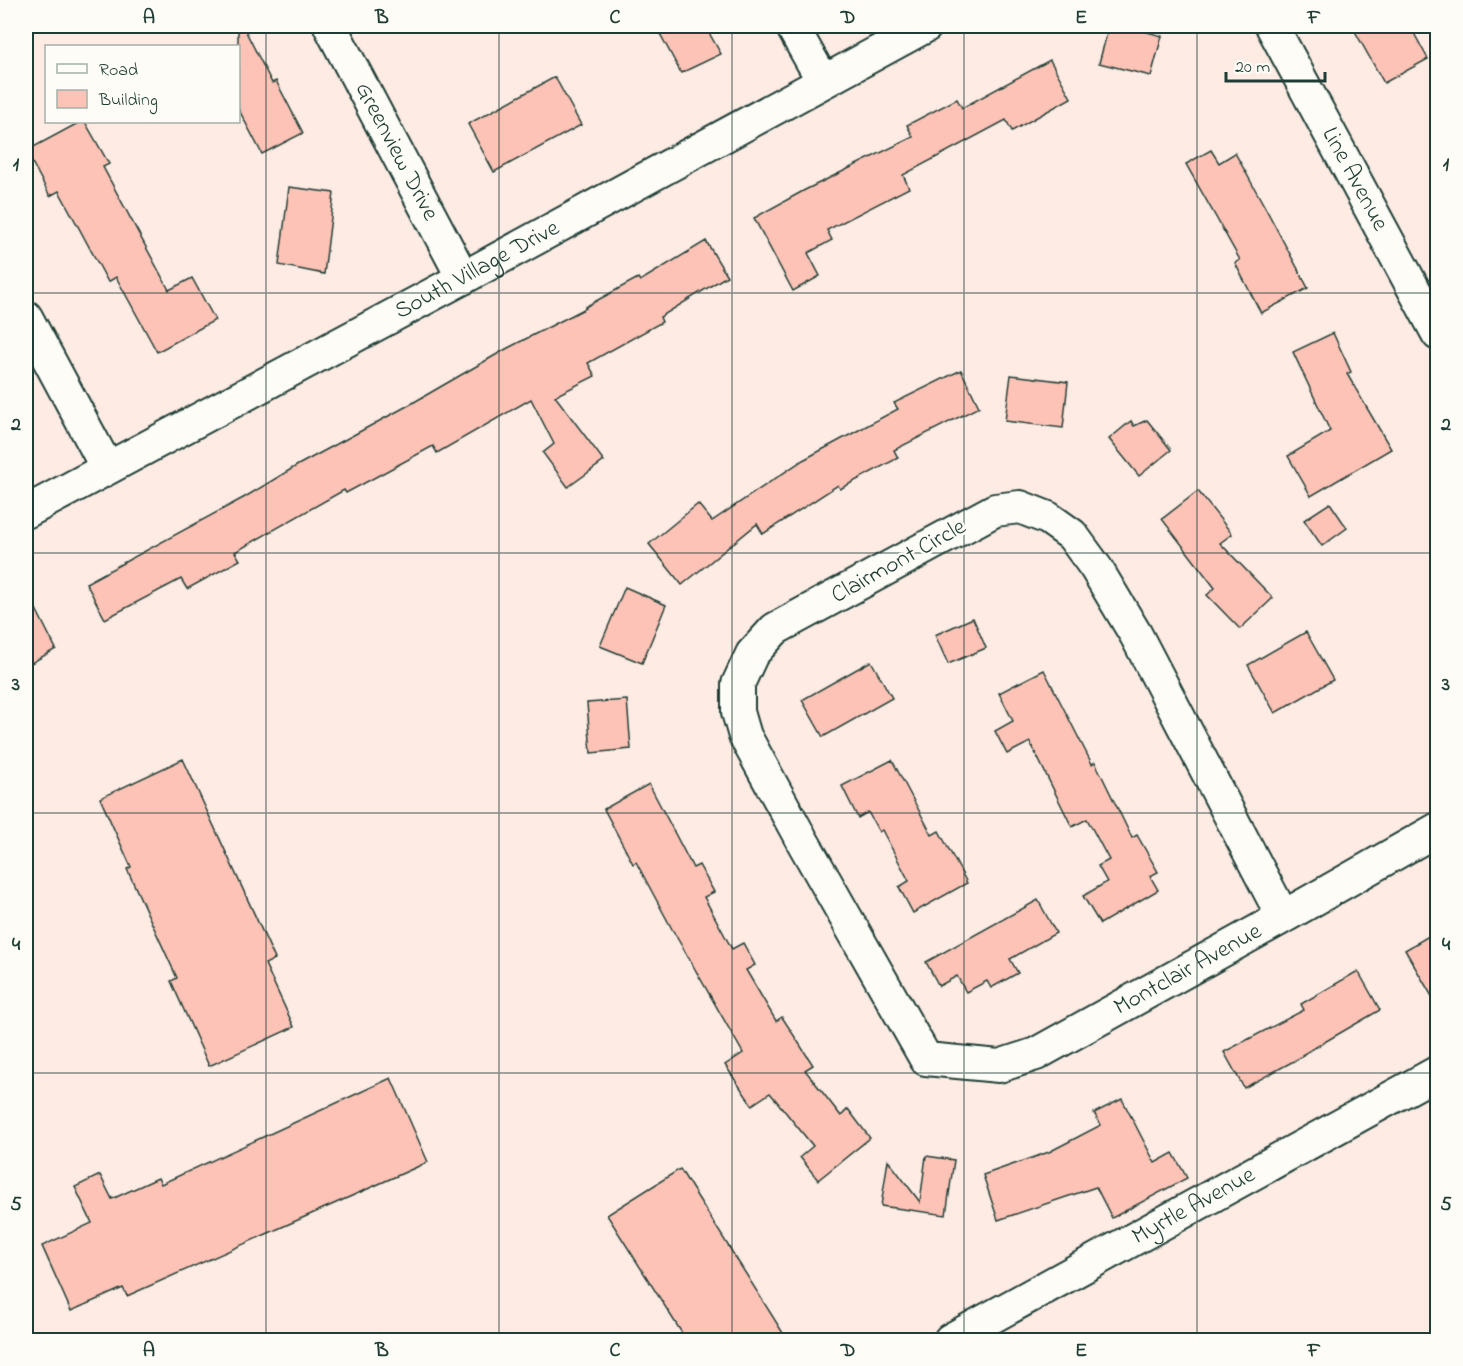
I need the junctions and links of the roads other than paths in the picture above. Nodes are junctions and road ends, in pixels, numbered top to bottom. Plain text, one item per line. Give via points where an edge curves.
1 (330, 26) edge
2 (792, 26) edge
3 (926, 26) edge
4 (1272, 26) edge
5 (823, 81) junction
6 (463, 278) junction
7 (26, 317) edge
8 (1435, 318) edge
9 (107, 468) junction
10 (26, 512) edge
11 (1437, 829) edge
12 (1283, 917) junction
13 (926, 1059) joint
14 (1437, 1072) edge
15 (950, 1341) edge

1 - 6 street, Greenview Drive
2 - 5 street
3 - 5 street, South Village Drive
4 - 8 street, Line Avenue
5 - 6 street, South Village Drive
6 - 9 street, South Village Drive
7 - 9 street
9 - 10 street, South Village Drive
11 - 12 street, Montclair Avenue
12 - 13 street, Montclair Avenue via 1036,1054 999,1066
12 - 13 street, Clairmont Circle via 1136,635 1096,568 1072,535 1048,518 1020,507 995,510 776,629 752,654 738,684 738,712 745,736
14 - 15 street, Myrtle Avenue

